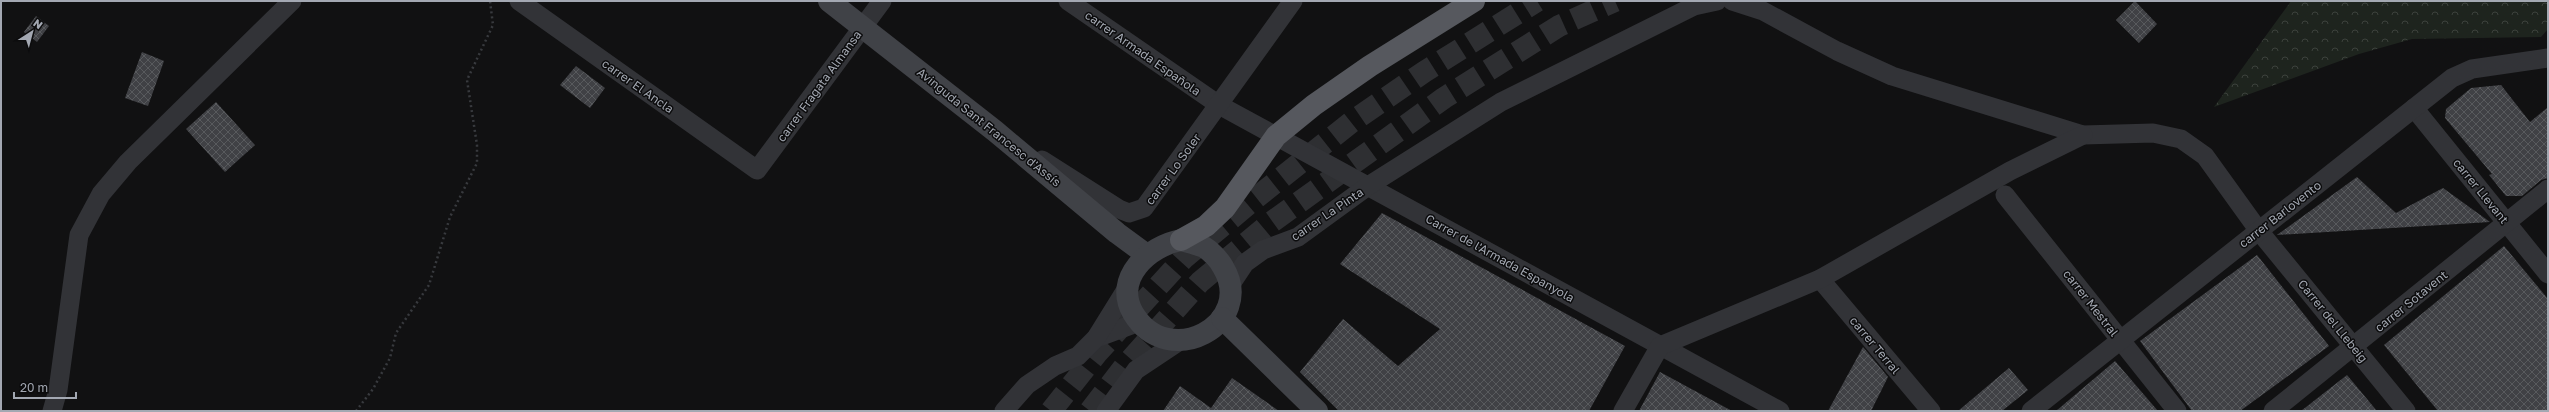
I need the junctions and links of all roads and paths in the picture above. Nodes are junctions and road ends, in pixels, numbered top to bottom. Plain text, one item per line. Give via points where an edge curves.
1 (292, 1) edge
2 (490, 1) edge
3 (519, 1) edge
4 (829, 1) edge
5 (882, 1) edge
6 (1068, 1) edge
7 (1293, 1) edge
8 (1474, 1) edge
9 (1718, 1) edge
10 (1732, 1) edge
11 (863, 26) junction
12 (2548, 58) edge
13 (1219, 105) junction
14 (2414, 108) junction
15 (995, 131) junction
16 (2083, 135) junction
17 (1276, 136) junction
18 (757, 170) joint
19 (1368, 186) junction
20 (2548, 189) edge
21 (2005, 196) dead end
22 (2507, 223) junction
23 (2259, 231) junction
24 (1181, 240) junction
25 (1147, 255) junction
26 (2548, 274) edge
27 (1820, 279) junction
28 (1231, 284) junction
29 (1127, 288) junction
30 (1222, 318) junction
31 (1139, 322) junction
32 (1096, 338) junction
33 (1180, 340) junction
34 (2120, 341) junction
35 (1660, 346) junction
36 (2354, 347) junction
37 (52, 411) edge
38 (356, 411) edge
39 (1004, 411) edge
40 (1106, 411) edge
41 (1317, 411) edge
42 (1623, 411) edge
43 (1780, 411) edge
44 (1931, 411) edge
45 (2031, 411) edge
46 (2177, 411) edge
47 (2273, 411) edge
48 (2406, 411) edge

1 - 37 street via 128,162 101,194 78,235 58,390
2 - 38 path via 493,26 467,80 478,145 477,163 450,217 429,285 396,333 390,358 373,389
3 - 18 street, carrer El Ancla
4 - 11 main road, Avinguda Sant Francesc d'Assís
5 - 11 street, carrer Fragata Almansa
6 - 13 street, carrer Armada Española
7 - 13 street, carrer Lo Soler
8 - 17 highway via 1370,66 1314,105
9 - 19 street, carrer La Pinta via 1694,6 1501,102
10 - 16 street via 1763,11 1837,51 1892,76
11 - 15 main road, Avinguda Sant Francesc d'Assís
11 - 18 street, carrer Fragata Almansa
12 - 14 street, carrer Barlovento via 2472,69 2452,78
13 - 15 street, carrer Lo Soler via 1144,208 1129,213
13 - 17 street, Carrer de l'Armada Espanyola
14 - 22 street, carrer Llevant
14 - 23 street, carrer Barlovento
15 - 25 main road, Avinguda Sant Francesc d'Assís
16 - 23 street, Carrer del Llebeig via 2153,133 2181,139 2205,156
16 - 27 street via 2010,171
17 - 19 street, Carrer de l'Armada Espanyola
17 - 24 highway via 1225,208 1206,226
19 - 28 street, carrer La Pinta via 1298,237 1263,250 1245,263
19 - 35 street, Carrer de l'Armada Espanyola
20 - 22 street, carrer Sotavent
21 - 34 street, carrer Mestral
22 - 26 street, carrer Llevant
22 - 36 street, carrer Sotavent
23 - 34 street, carrer Barlovento
23 - 36 street, Carrer del Llebeig
24 - 25 main road via 1169,243
24 - 28 main road via 1206,248 1222,264
25 - 29 main road via 1135,268
27 - 35 street
27 - 44 street, carrer Terral
28 - 30 main road via 1230,301
29 - 31 main road via 1128,302
29 - 32 street
30 - 33 main road via 1201,336
30 - 41 main road
31 - 32 street
31 - 33 main road via 1164,339
32 - 39 street via 1078,356 1055,366 1027,385
33 - 40 street via 1136,370
34 - 45 street, carrer Barlovento
34 - 46 street, carrer Mestral
35 - 42 street
35 - 43 street, Carrer de l'Armada Espanyola
36 - 47 street, carrer Sotavent
36 - 48 street, Carrer del Llebeig

